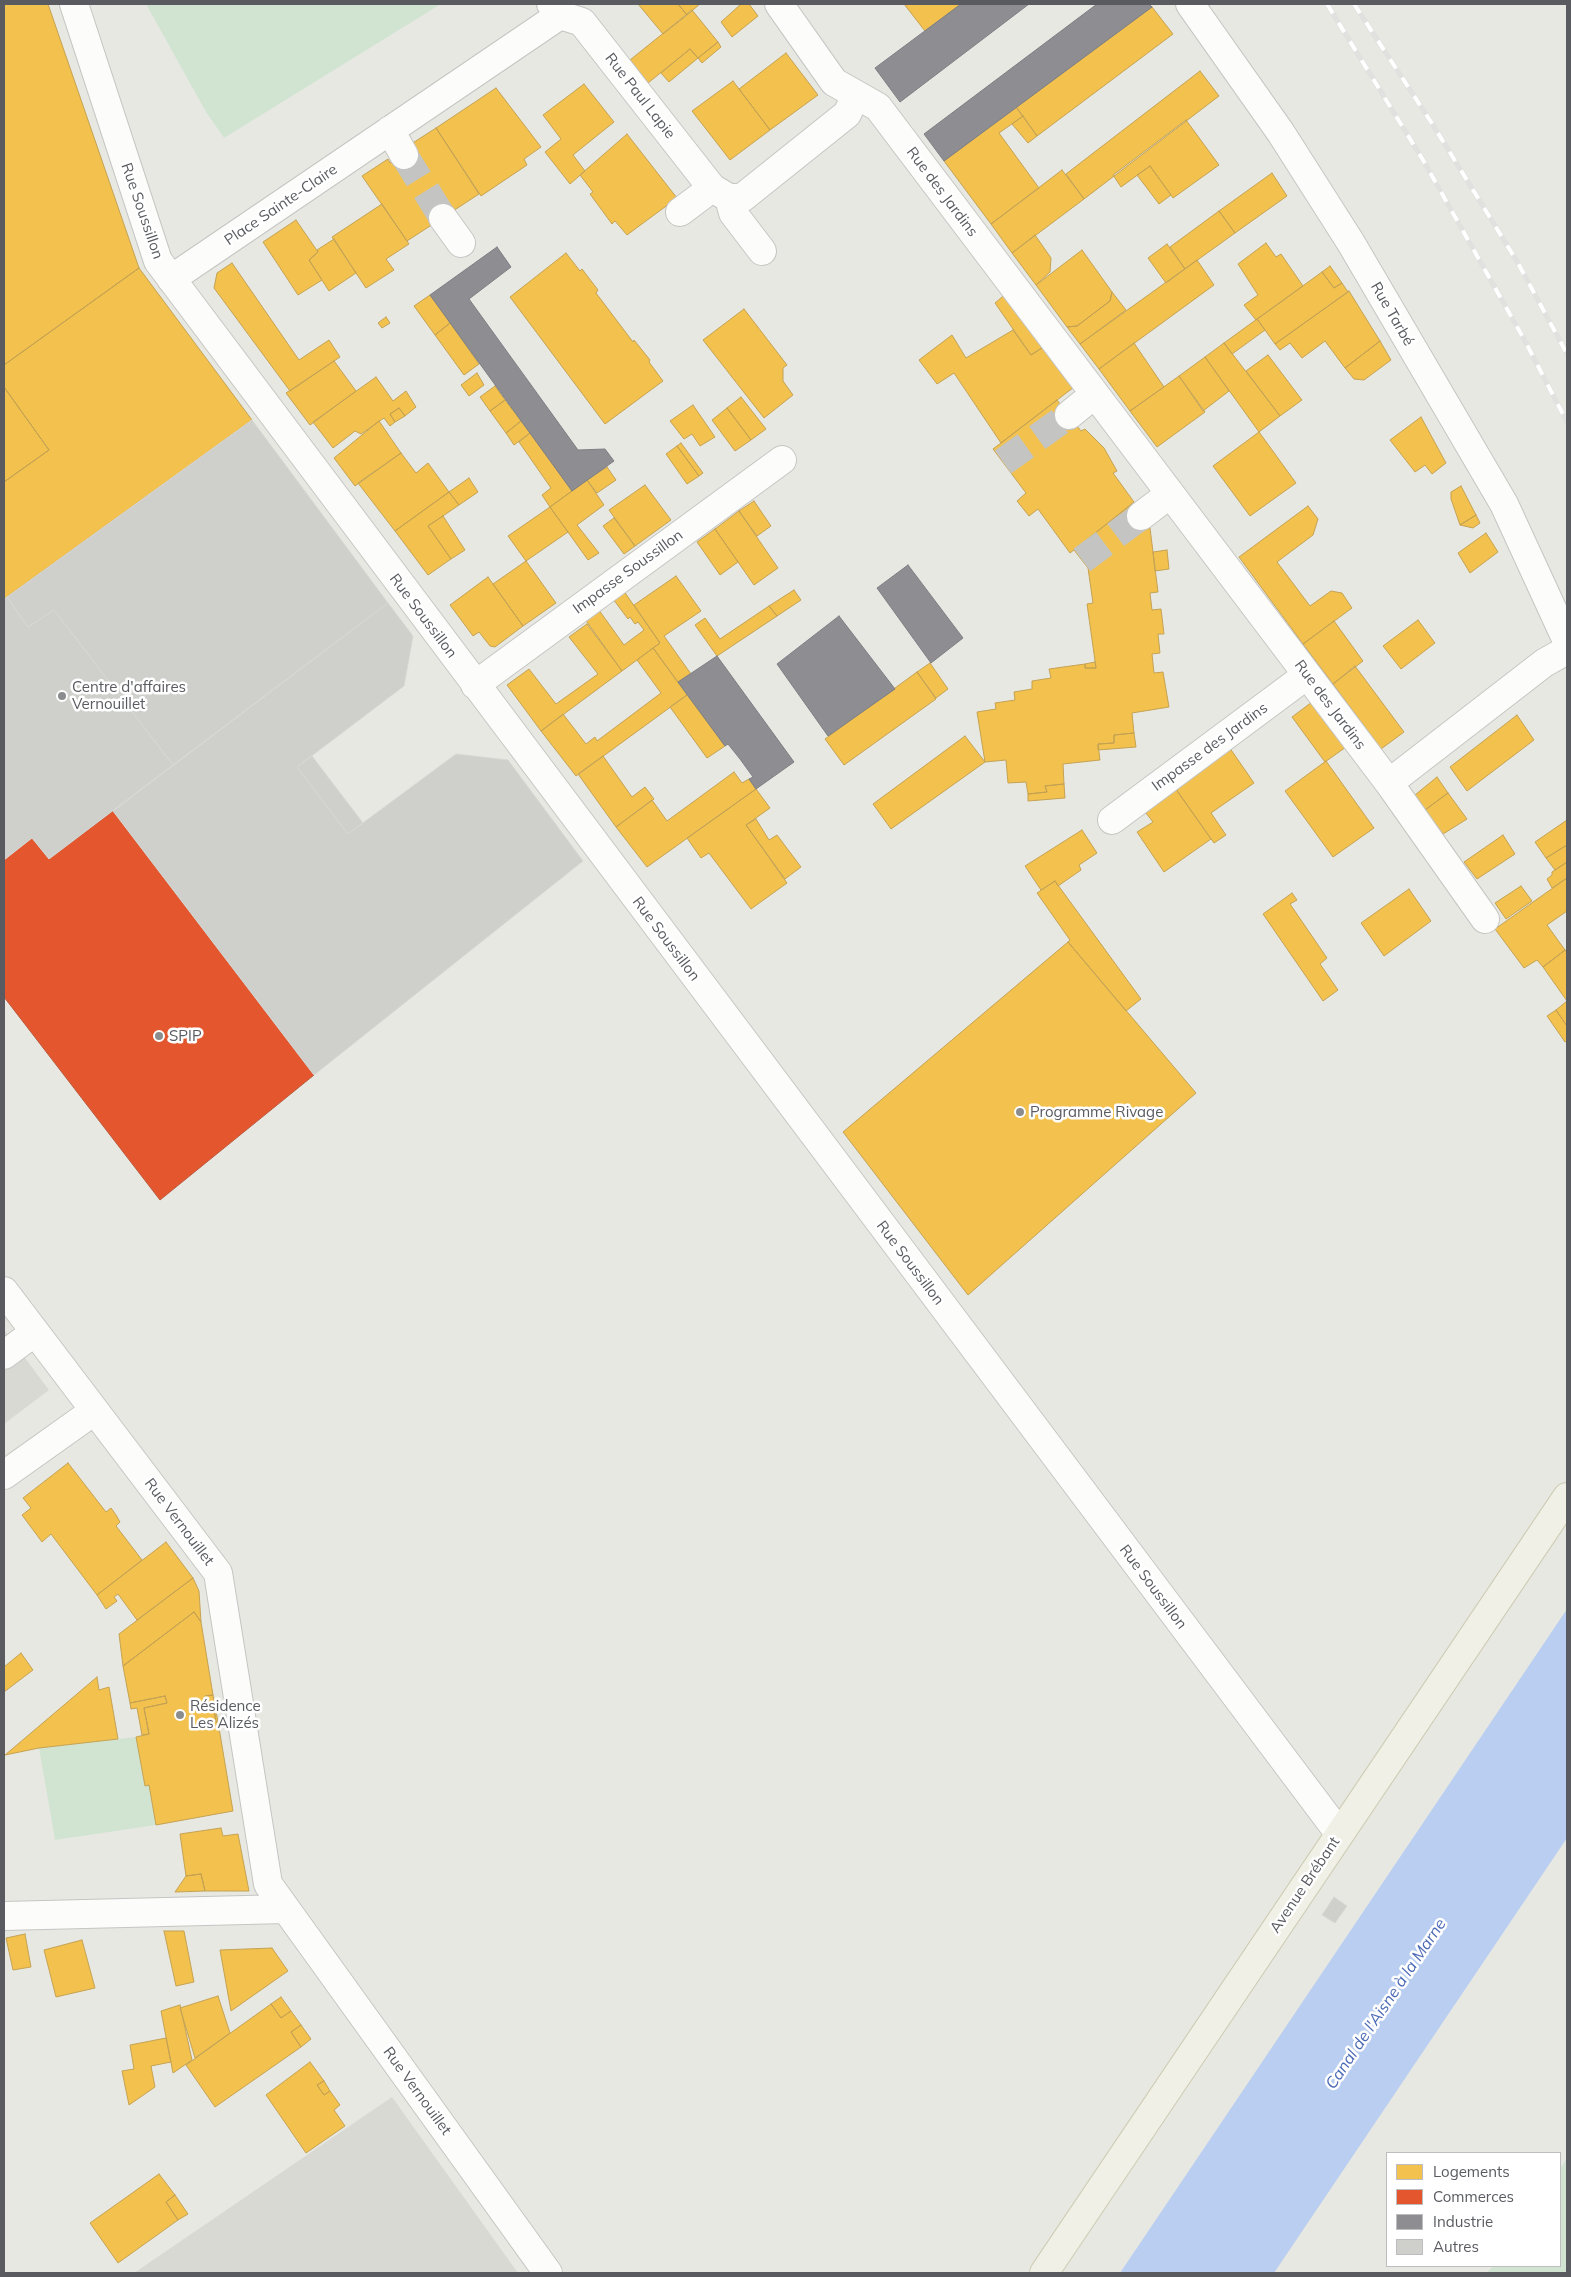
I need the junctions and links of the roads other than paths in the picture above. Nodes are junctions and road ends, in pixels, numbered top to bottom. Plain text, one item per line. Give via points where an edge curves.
1 (74, 4) edge
2 (779, 4) edge
3 (1190, 4) edge
4 (556, 9) edge
5 (856, 95) junction
6 (390, 130) junction
7 (404, 155) tunnel mouth
8 (721, 193) junction
9 (680, 212) dead end
10 (443, 218) tunnel mouth
11 (461, 243) dead end
12 (762, 251) dead end
13 (171, 279) junction
14 (1095, 394) junction
15 (1069, 415) tunnel mouth
16 (782, 460) dead end
17 (1170, 494) junction
18 (1141, 516) tunnel mouth
19 (1567, 641) edge
20 (1567, 650) edge
21 (1307, 674) junction
22 (475, 685) junction
23 (1389, 783) junction
24 (1112, 820) dead end
25 (1485, 919) dead end
26 (4, 1291) edge
27 (35, 1332) junction
28 (4, 1355) edge
29 (94, 1410) junction
30 (4, 1476) edge
31 (1567, 1497) edge
32 (1339, 1833) junction
33 (286, 1909) junction
34 (4, 1916) edge
35 (548, 2273) edge
36 (1044, 2273) edge

1 - 13 street, Rue Soussillon via 158,261
2 - 5 street, Rue des Jardins via 834,82
3 - 19 street, Rue Tarbé via 1281,133 1351,243 1504,504
4 - 6 street, Place Sainte-Claire
4 - 8 street, Rue Paul Lapie via 582,22
5 - 8 street via 847,114 742,198
5 - 14 street, Rue des Jardins via 878,107
6 - 7 street
6 - 13 street, Place Sainte-Claire
8 - 9 street
8 - 12 street, Rue Paul Lapie
10 - 11 street
13 - 22 street, Rue Soussillon
14 - 15 street
14 - 17 street, Rue des Jardins
16 - 22 street, Impasse Soussillon
17 - 18 street
17 - 21 street, Rue des Jardins
20 - 23 street via 1544,663
21 - 23 street, Rue des Jardins
21 - 24 street, Impasse des Jardins
22 - 32 street, Rue Soussillon
23 - 25 street, Rue des Jardins
26 - 27 street, Rue Vernouillet
27 - 28 street
27 - 29 street, Rue Vernouillet
29 - 30 street
29 - 33 street, Rue Vernouillet via 218,1573 268,1884
31 - 32 main road, Avenue Brébant
32 - 36 main road, Avenue Brébant
33 - 34 street
33 - 35 street, Rue Vernouillet

